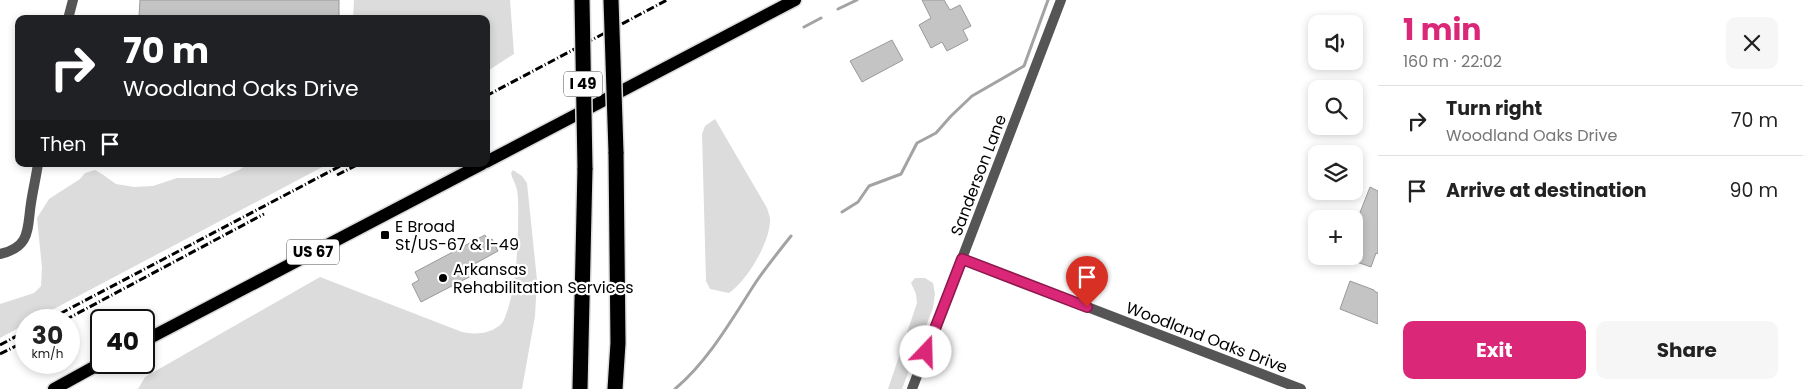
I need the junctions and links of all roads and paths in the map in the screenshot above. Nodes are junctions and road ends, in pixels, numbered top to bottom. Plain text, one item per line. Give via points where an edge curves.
1 (73, 0) edge
2 (582, 0) edge
3 (611, 0) edge
4 (795, 0) edge
5 (1061, 0) edge
6 (69, 15) edge
7 (490, 160) edge
8 (37, 167) edge
9 (476, 167) edge
10 (0, 254) edge
11 (962, 259) junction
12 (155, 335) edge
13 (90, 369) edge
14 (54, 389) edge
15 (580, 389) edge
16 (615, 389) edge
17 (912, 389) edge
18 (1301, 389) edge

1 - 6 street
2 - 15 highway, I 49, bridge via 585,168
3 - 16 highway, I 49, bridge via 618,343
4 - 7 main road
5 - 11 street, Sanderson Lane
8 - 10 street via 28,231 18,247
9 - 12 main road, US 67
11 - 17 street, Sanderson Lane
11 - 18 street, Woodland Oaks Drive
13 - 14 main road

